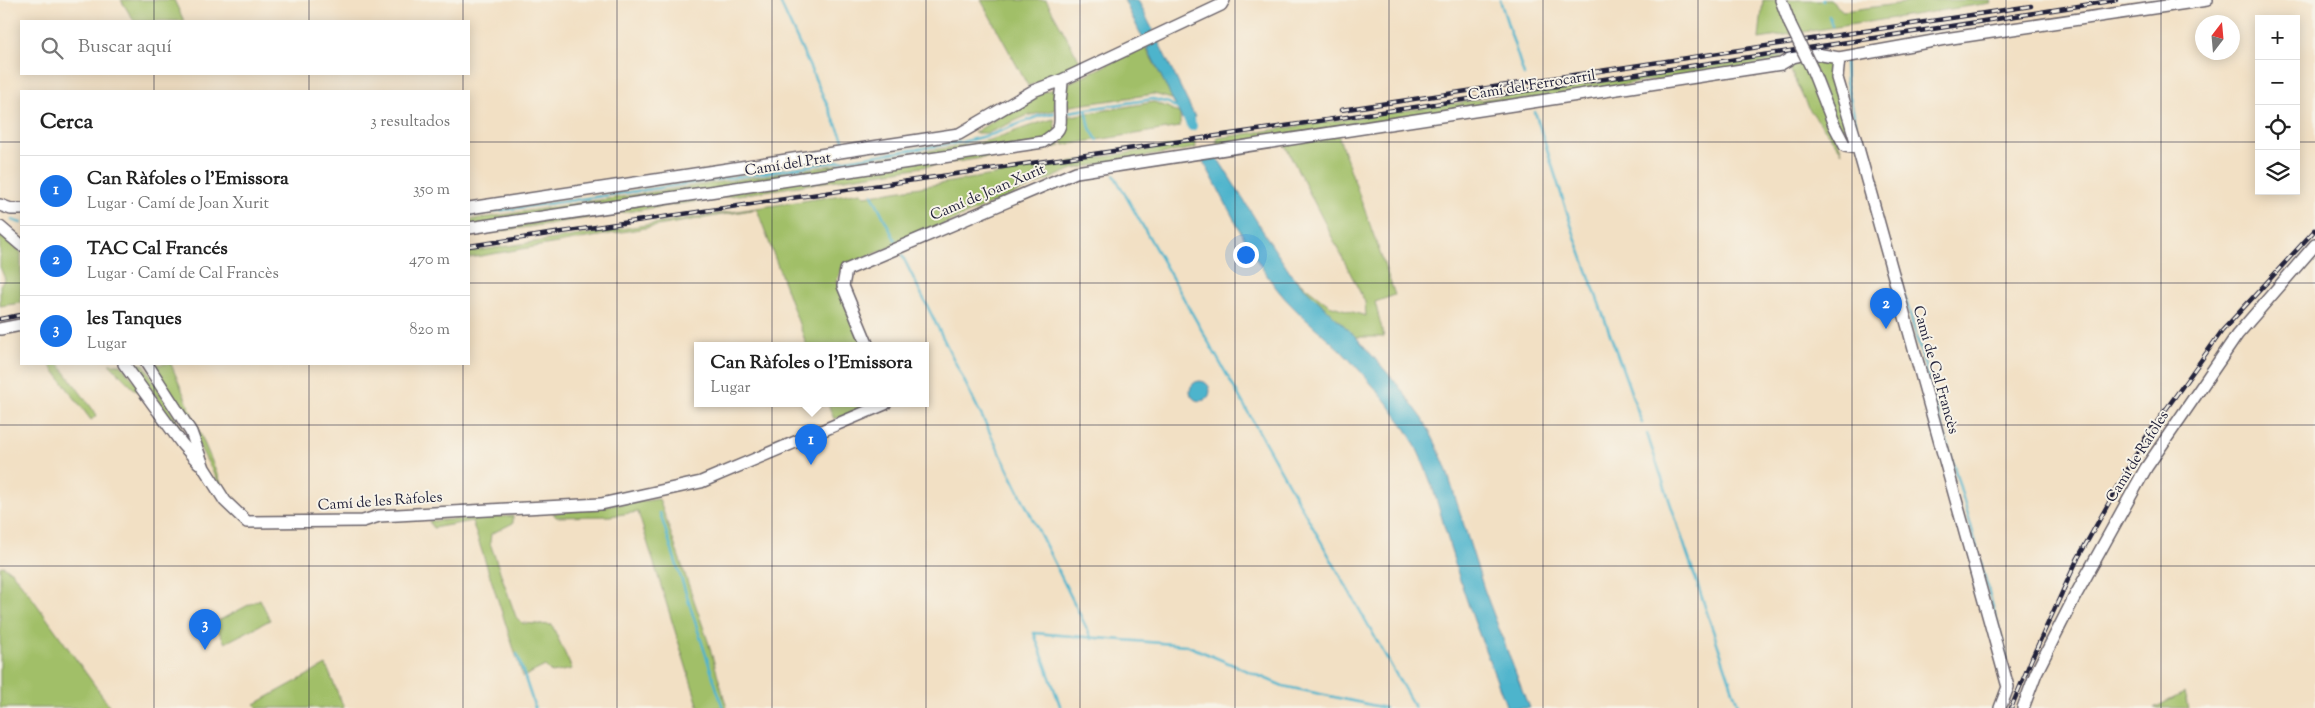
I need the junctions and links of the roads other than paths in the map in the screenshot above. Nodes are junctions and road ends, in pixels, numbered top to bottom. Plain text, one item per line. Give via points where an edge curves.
1 (1224, 0) edge
2 (1781, 0) edge
3 (2207, 0) edge
4 (1839, 58) junction
5 (1062, 80) junction
6 (1228, 148) joint
7 (1858, 148) junction
8 (0, 205) edge
9 (470, 208) edge
10 (20, 209) edge
11 (0, 227) edge
12 (470, 228) edge
13 (20, 244) edge
14 (2315, 245) edge
15 (20, 325) edge
16 (0, 329) edge
17 (866, 342) edge
18 (125, 365) edge
19 (148, 365) edge
20 (878, 407) edge
21 (204, 468) junction
22 (2000, 708) edge
23 (2023, 708) edge

1 - 5 street
2 - 7 street, bridge via 1834,125 1845,146
3 - 4 street, Camí del Ferrocarril
4 - 6 street, Camí del Ferrocarril via 1811,53 1792,57 1781,64
4 - 7 street via 1837,78
5 - 9 street via 1033,91 959,134
5 - 12 street, Camí del Prat via 1062,122 1056,133 1043,142
6 - 17 street, Camí de Joan Xurit via 1076,172 846,270 843,286
7 - 22 street, Camí de Cal Francès via 2008,687
8 - 10 street
11 - 13 street
14 - 23 street, Camí de Rafoles via 2237,335 2146,468 2074,598 2036,673
15 - 16 street
18 - 21 street via 182,444
19 - 21 street, Camí de les Ràfoles via 191,432
20 - 21 street, Camí de les Ràfoles via 701,482 601,504 379,516 363,521 247,522 225,502

